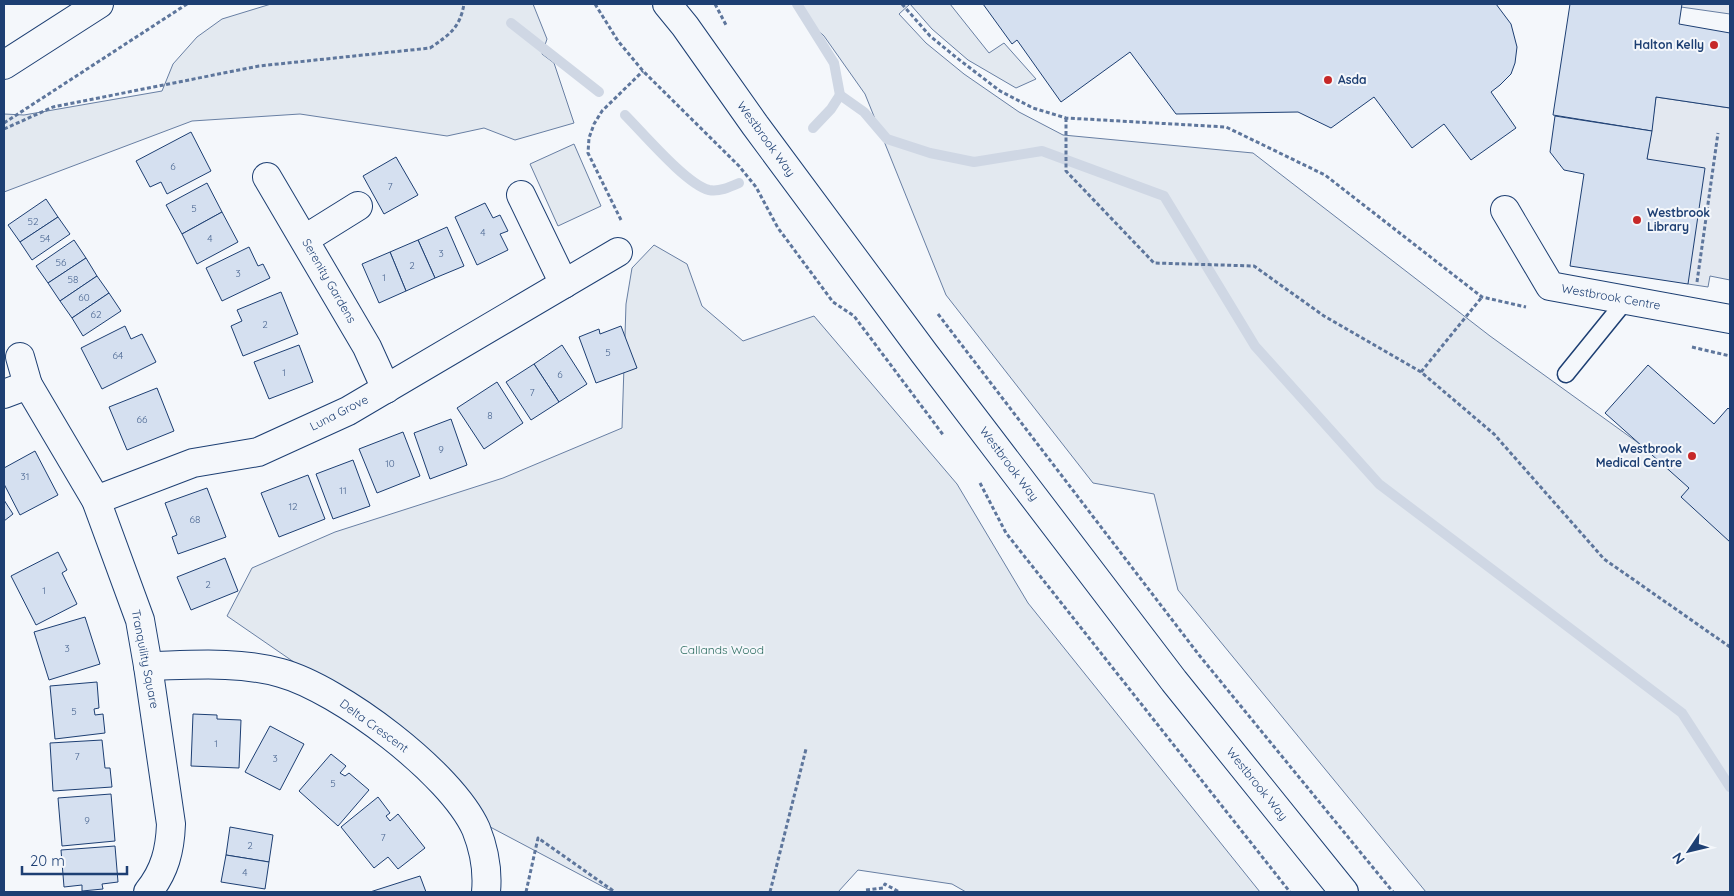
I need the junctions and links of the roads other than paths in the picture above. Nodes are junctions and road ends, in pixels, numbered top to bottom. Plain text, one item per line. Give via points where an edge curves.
1 (99, 4) edge
2 (666, 4) edge
3 (681, 15) edge
4 (4, 65) edge
5 (267, 177) dead end
6 (521, 195) dead end
7 (358, 206) dead end
8 (1505, 210) dead end
9 (305, 239) junction
10 (618, 252) road end
11 (564, 284) junction
12 (1626, 300) junction
13 (1730, 319) edge
14 (20, 357) dead end
15 (1566, 374) dead end
16 (386, 388) junction
17 (16, 390) edge
18 (96, 500) junction
19 (148, 666) junction
20 (148, 892) edge
21 (486, 892) edge
22 (1344, 892) edge

1 - 4 street
2 - 3 street, Westbrook Way
3 - 22 street, Westbrook Way via 755,125 924,353 1174,680
5 - 9 street, Serenity Gardens
6 - 11 street
7 - 9 street
8 - 12 street, Westbrook Centre via 1550,286
9 - 16 street, Serenity Gardens via 367,347
10 - 11 street, Luna Grove
11 - 16 street, Luna Grove
12 - 13 street, Westbrook Centre
12 - 15 lane
14 - 17 street, Tranquility Square
16 - 18 street, Luna Grove via 348,411 258,452 193,463
17 - 18 street, Tranquility Square
18 - 19 street, Tranquility Square via 140,620
19 - 20 street, Tranquility Square via 171,824 170,847 164,867
19 - 21 street, Delta Crescent via 226,664 260,667 306,682 353,708 422,763 461,804 475,829 484,856

